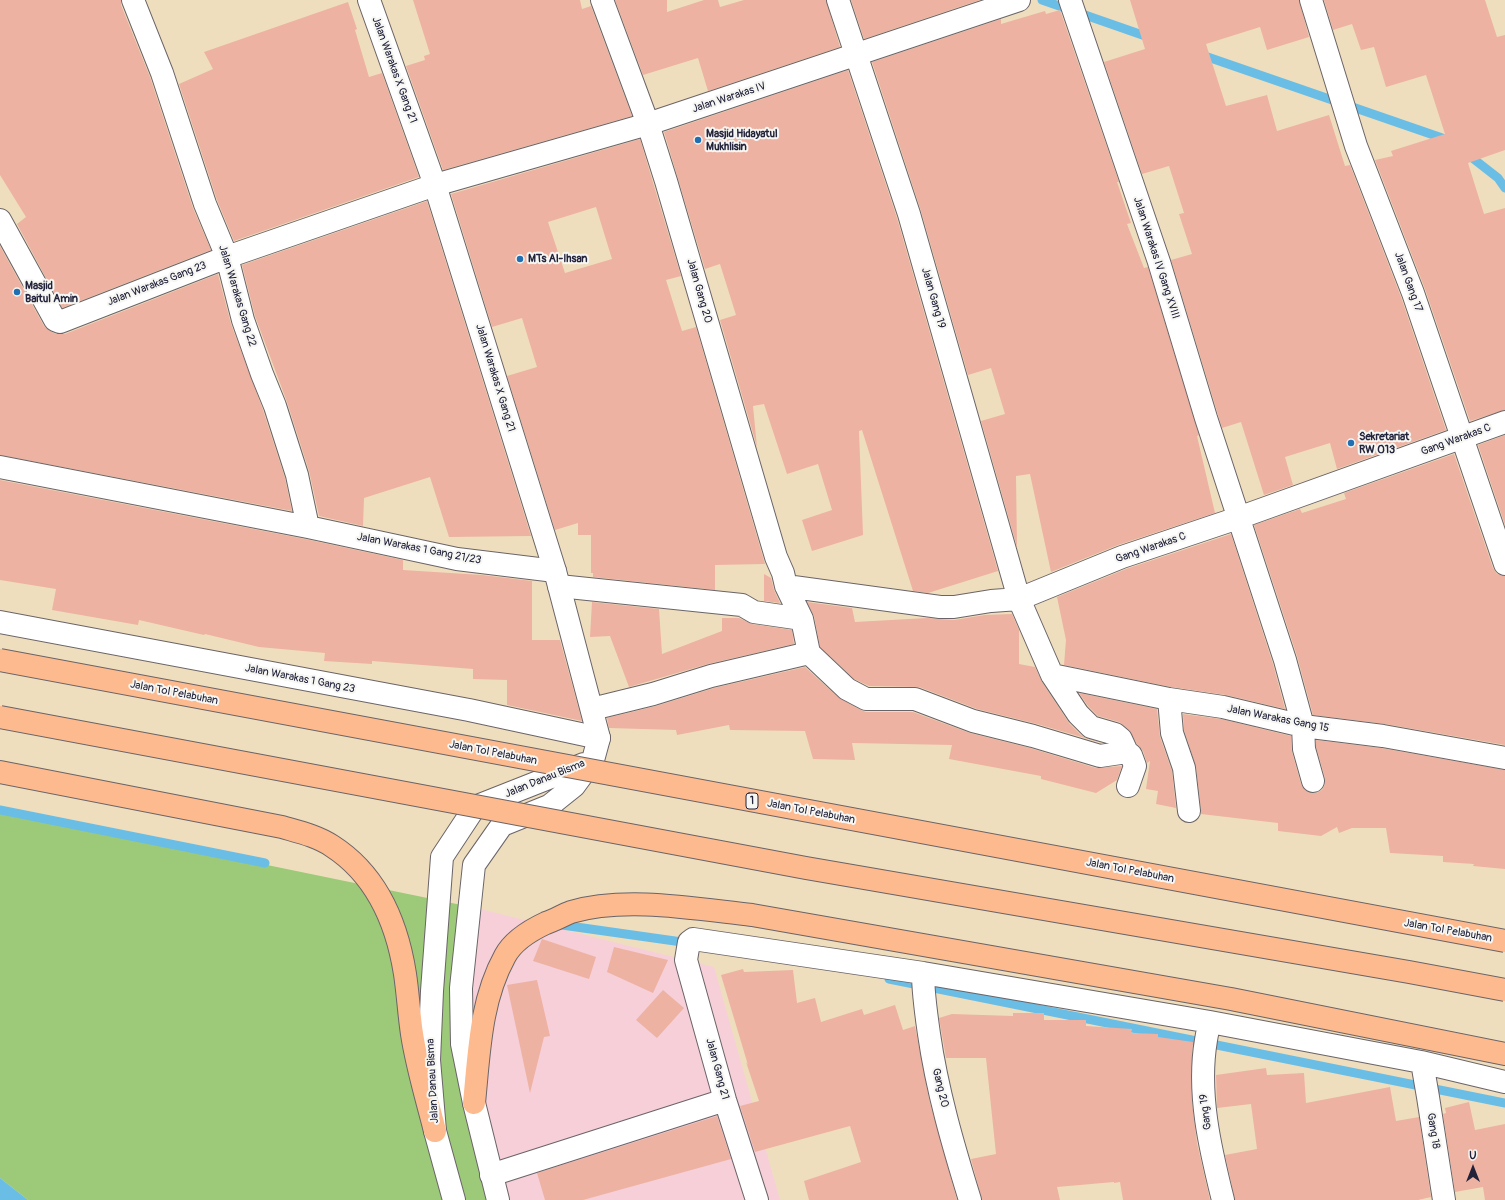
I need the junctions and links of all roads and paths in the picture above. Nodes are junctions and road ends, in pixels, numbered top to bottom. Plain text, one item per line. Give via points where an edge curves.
1 (133, 0) edge
2 (369, 0) edge
3 (602, 0) edge
4 (838, 0) edge
5 (1311, 0) edge
6 (1015, 2) edge
7 (1072, 7) edge
8 (856, 55) junction
9 (648, 124) junction
10 (435, 184) junction
11 (0, 220) edge
12 (227, 257) junction
13 (1505, 422) edge
14 (1463, 437) junction
15 (0, 467) edge
16 (1238, 518) junction
17 (308, 528) junction
18 (1505, 564) edge
19 (557, 578) junction
20 (786, 586) junction
21 (1019, 599) junction
22 (802, 619) junction
23 (0, 622) edge
24 (809, 653) junction
25 (0, 660) edge
26 (1052, 675) junction
27 (1169, 699) junction
28 (592, 709) junction
29 (0, 717) edge
30 (1303, 726) junction
31 (599, 738) junction
32 (1127, 752) junction
33 (1505, 758) edge
34 (592, 760) junction
35 (0, 772) edge
36 (1313, 781) dead end
37 (1128, 786) dead end
38 (1189, 811) dead end
39 (1505, 941) edge
40 (923, 984) junction
41 (1505, 990) edge
42 (1209, 1026) junction
43 (1505, 1054) edge
44 (1422, 1065) junction
45 (1505, 1082) edge
46 (725, 1100) junction
47 (474, 1103) junction
48 (435, 1131) junction
49 (491, 1175) junction
50 (454, 1200) edge
51 (498, 1200) edge
52 (757, 1200) edge
53 (970, 1200) edge
54 (1223, 1200) edge
55 (1444, 1200) edge

1 - 12 street, Jalan Warakas Gang 22 via 162,72 205,204
2 - 10 street, Jalan Warakas X Gang 21
3 - 9 street, Jalan Gang 20
4 - 8 street, Jalan Gang 19
5 - 14 street, Jalan Gang 17 via 1356,146 1413,293
6 - 8 street, Jalan Warakas IV
7 - 16 street, Jalan Warakas IV Gang XVIII via 1158,262
8 - 9 street, Jalan Warakas IV
8 - 21 street, Jalan Gang 19 via 909,214
9 - 10 street, Jalan Warakas IV
9 - 20 street, Jalan Gang 20
10 - 12 street, Jalan Warakas Gang 23
10 - 19 street, Jalan Warakas X Gang 21
11 - 12 street, Jalan Warakas Gang 23 via 55,320 60,322
12 - 17 street, Jalan Warakas Gang 22 via 243,320 297,475
13 - 14 street, Gang Warakas C
14 - 16 street, Gang Warakas C
14 - 18 street, Jalan Gang 17
15 - 17 street, Jalan Warakas 1 Gang 21/23
16 - 21 street, Gang Warakas C via 1122,557
16 - 30 street, Jalan Warakas IV Gang XVIII via 1285,660
17 - 19 street, Jalan Warakas 1 Gang 21/23
19 - 22 street, Jalan Warakas 1 Gang 21/23 via 742,605 754,612
19 - 28 street, Jalan Warakas X Gang 21
20 - 21 street, Gang Warakas C via 940,607
20 - 22 street, Jalan Gang 20
21 - 26 street, Jalan Gang 19
22 - 24 street, Jalan Gang 20
23 - 31 street, Jalan Warakas 1 Gang 23 via 469,710
24 - 28 street via 711,676
24 - 32 street via 847,689 866,699 915,699 973,721 1100,756
25 - 39 highway, Jalan Tol Pelabuhan / 1, bridge
26 - 27 street, Jalan Warakas Gang 15
26 - 32 street, Jalan Gang 19 via 1082,718 1091,727 1116,734
27 - 30 street, Jalan Warakas Gang 15
27 - 38 street via 1172,733 1184,768
28 - 31 street, Jalan Warakas X Gang 21
29 - 41 highway, bridge via 798,867
30 - 33 street, Jalan Warakas Gang 15 via 1383,736
30 - 36 street, Jalan Warakas IV Gang XVIII via 1304,749
31 - 34 street
32 - 37 street, Jalan Gang 19 via 1131,755 1134,766
34 - 47 street, Jalan Danau Bisma via 574,786 549,806 502,825 474,865 461,988 462,1044
34 - 48 street, Jalan Danau Bisma via 476,807 442,857 430,1060
35 - 48 highway via 282,827 332,845 349,858 365,874 382,898 400,945 418,1066
40 - 42 street
40 - 46 street, Jalan Gang 21 via 689,947
40 - 53 street, Gang 20 via 934,1069
42 - 44 street
42 - 54 street, Gang 19 via 1204,1055 1203,1089 1210,1151
43 - 47 highway via 1232,999 752,915 675,907 616,906 571,912 535,928 505,955 487,1003
44 - 45 street
44 - 55 street, Gang 18
46 - 49 street
46 - 52 street, Jalan Gang 21
47 - 49 street, Jalan Danau Bisma
48 - 50 street, Jalan Danau Bisma
49 - 51 street, Jalan Danau Bisma

